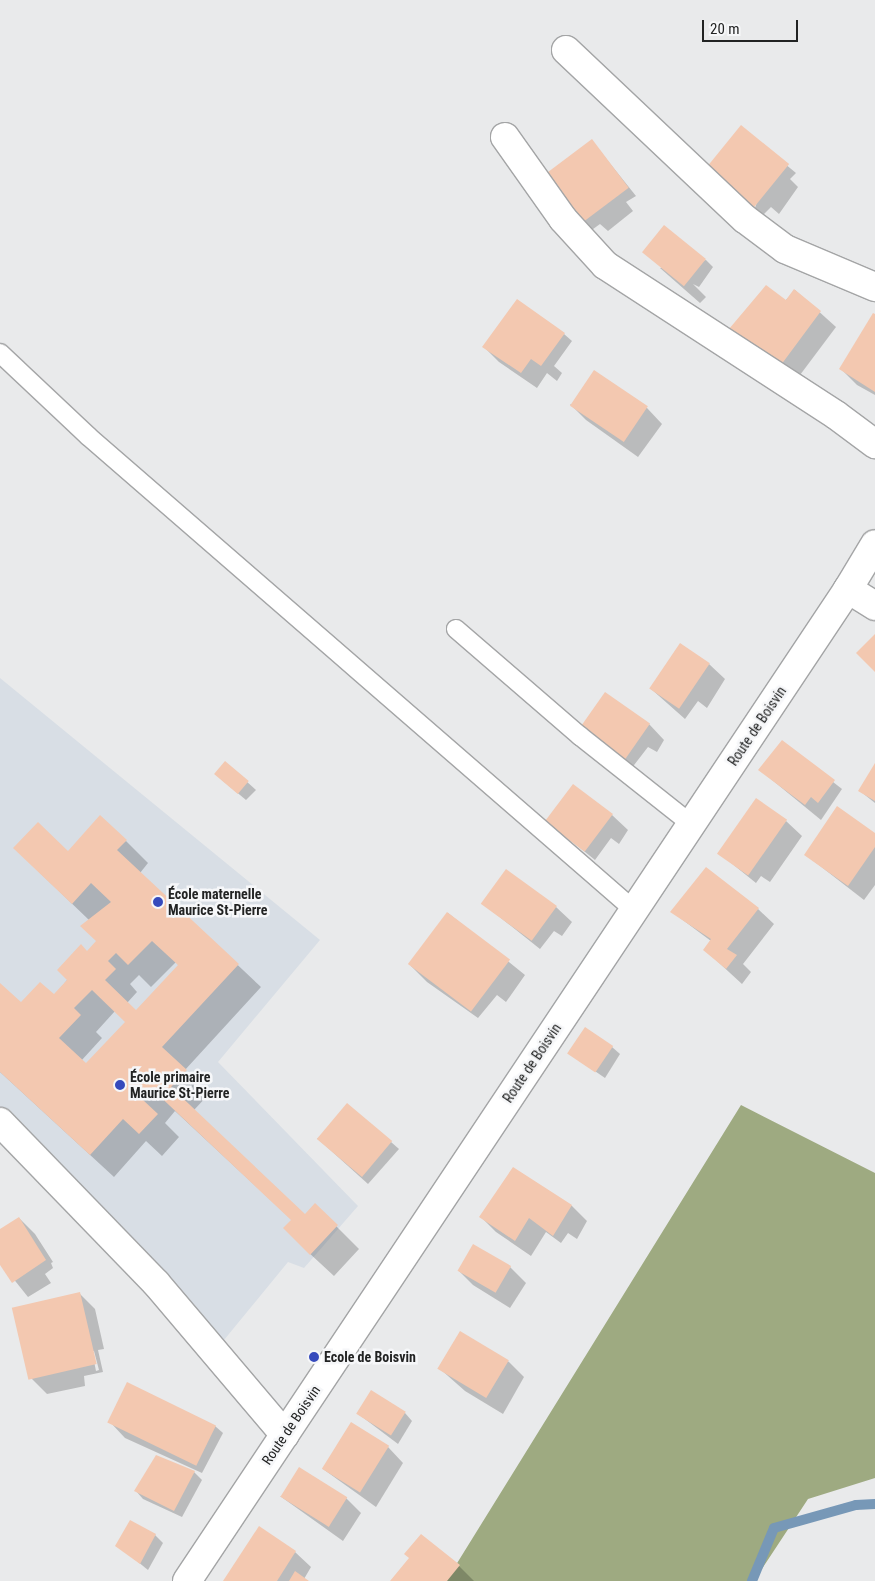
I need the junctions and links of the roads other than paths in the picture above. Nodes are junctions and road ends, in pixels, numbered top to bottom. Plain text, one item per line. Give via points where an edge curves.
1 (566, 50) dead end
2 (505, 137) dead end
3 (875, 287) edge
4 (0, 353) edge
5 (875, 444) edge
6 (875, 544) edge
7 (848, 589) junction
8 (875, 606) edge
9 (456, 629) dead end
10 (692, 824) junction
11 (634, 910) junction
12 (0, 1122) edge
13 (285, 1434) junction
14 (187, 1581) edge

1 - 3 street via 744,219 785,249
2 - 5 street via 563,219 605,265 836,415
4 - 11 lane via 96,443
6 - 7 street, Route de Boisvin
7 - 8 street
7 - 10 street, Route de Boisvin
9 - 10 lane via 580,736
10 - 11 street, Route de Boisvin
11 - 13 street, Route de Boisvin
12 - 13 street via 156,1283
13 - 14 street, Route de Boisvin

